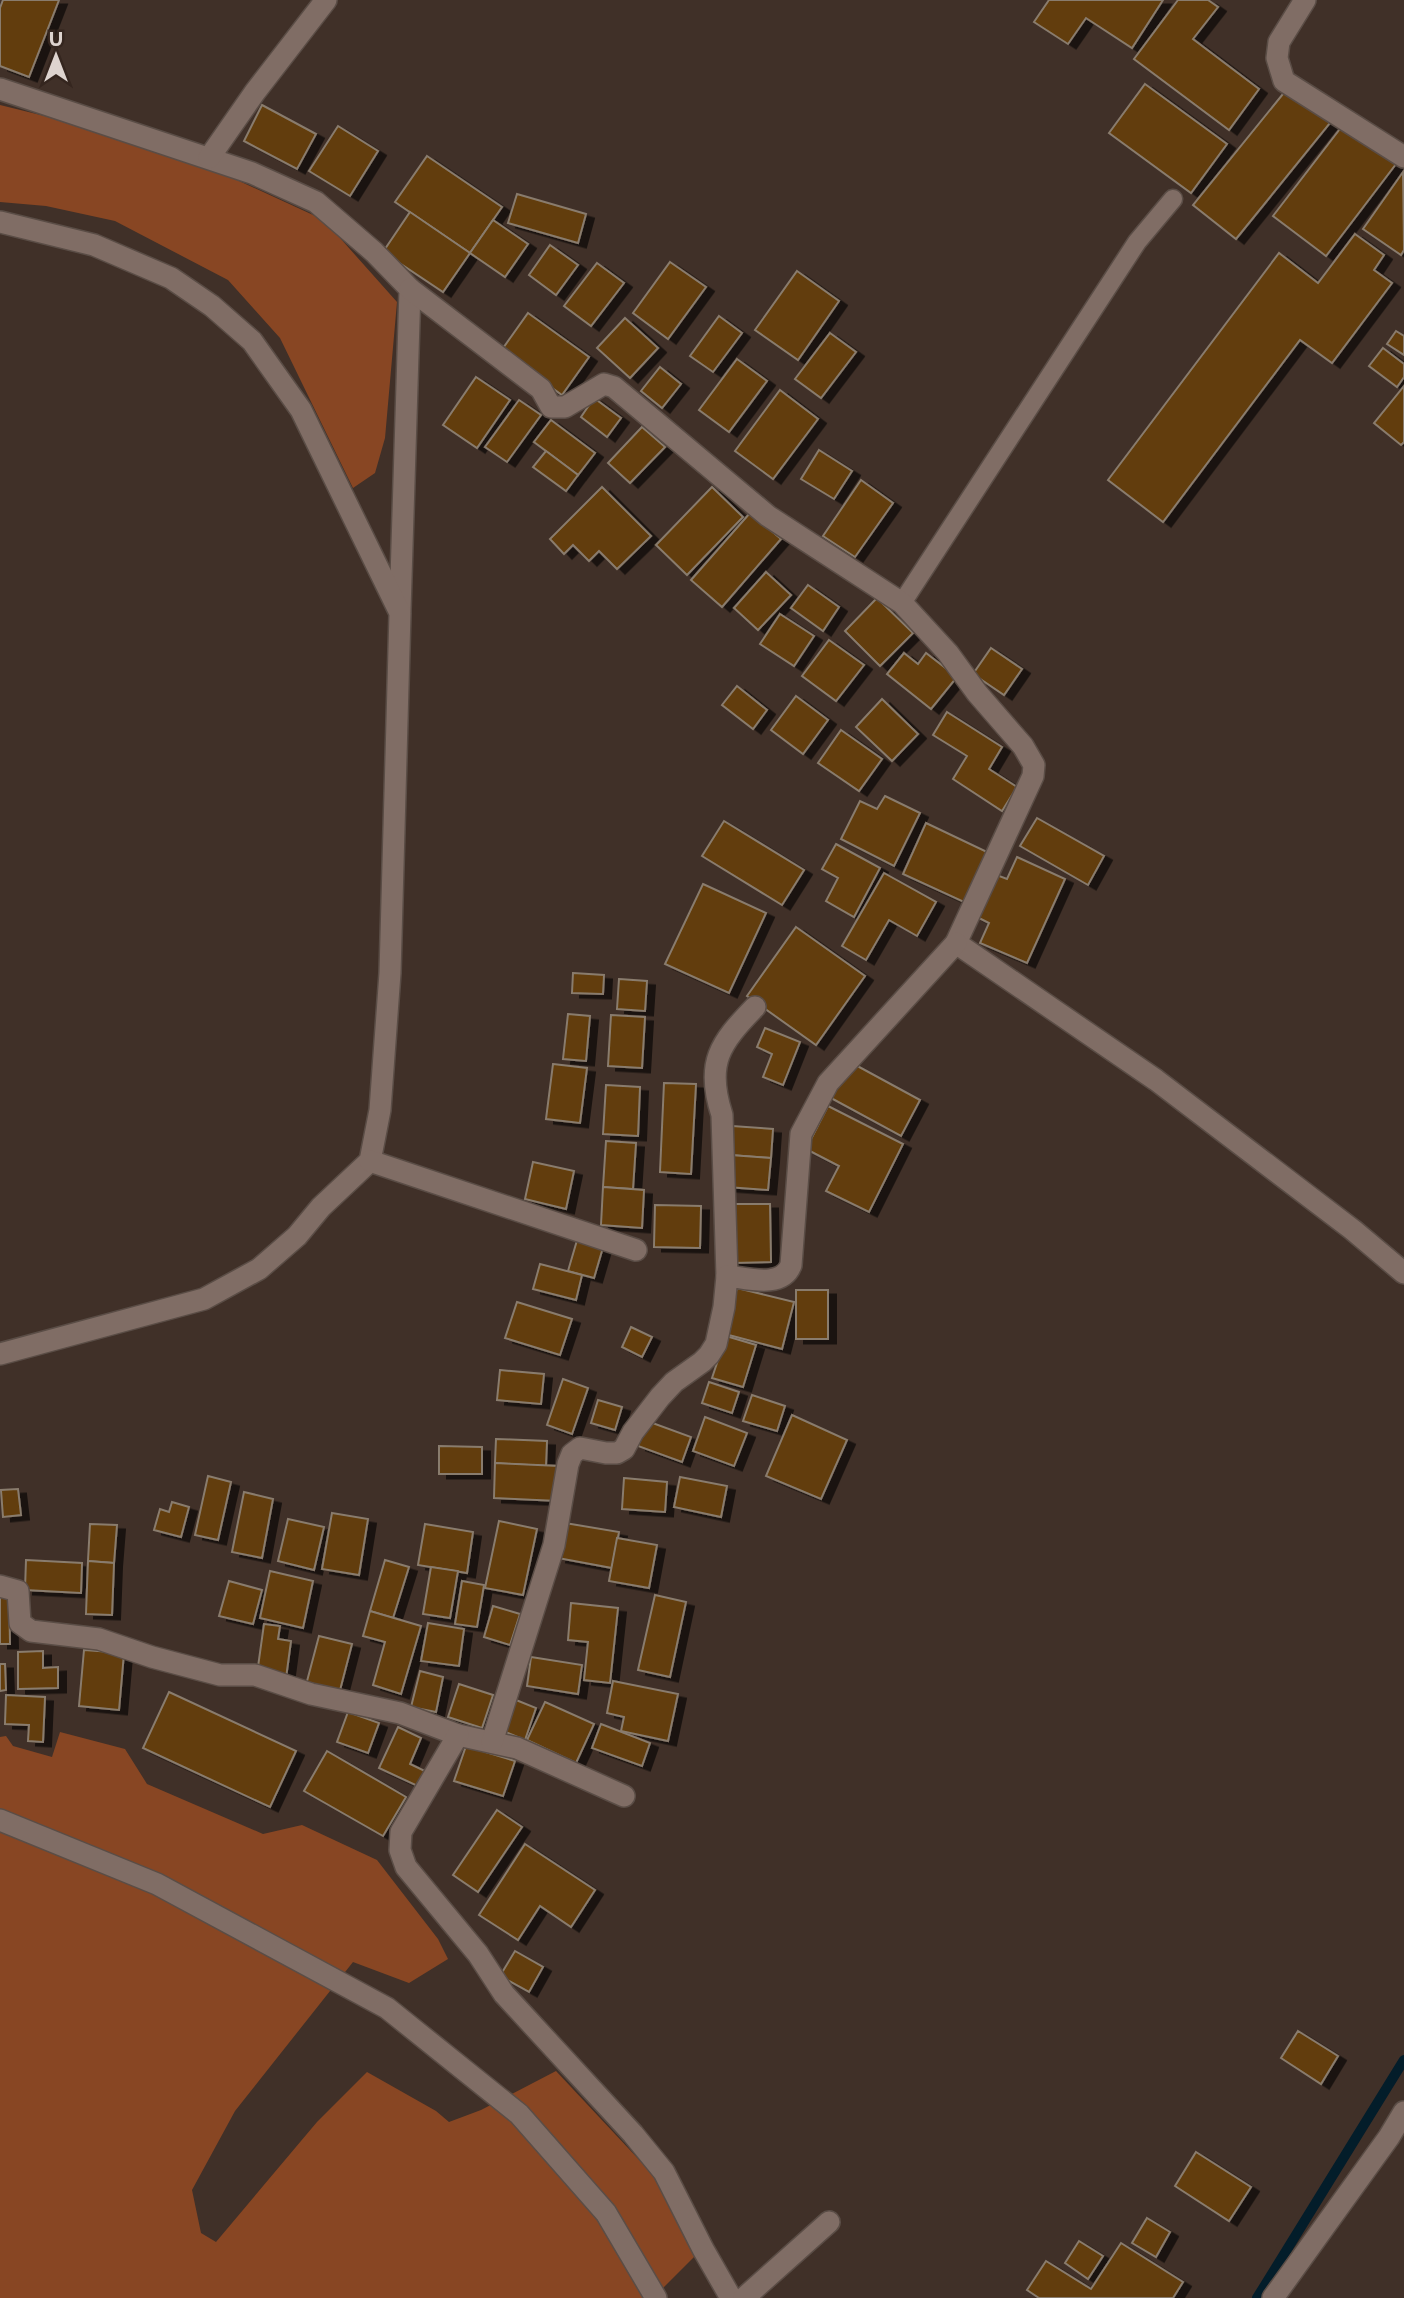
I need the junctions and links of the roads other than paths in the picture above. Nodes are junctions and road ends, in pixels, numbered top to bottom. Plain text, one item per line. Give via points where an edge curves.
1 (326, 0) edge
2 (1305, 0) edge
3 (0, 89) edge
4 (1404, 157) edge
5 (209, 158) junction
6 (1173, 199) dead end
7 (0, 222) edge
8 (410, 289) junction
9 (902, 603) junction
10 (400, 613) junction
11 (956, 943) junction
12 (755, 1007) dead end
13 (370, 1161) junction
14 (636, 1250) dead end
15 (1404, 1273) edge
16 (727, 1276) junction
17 (0, 1354) edge
18 (0, 1586) edge
19 (458, 1735) junction
20 (492, 1742) junction
21 (624, 1796) dead end
22 (0, 1820) edge
23 (1404, 2112) edge
24 (830, 2222) dead end
25 (656, 2298) edge
26 (731, 2298) edge
27 (744, 2298) edge
28 (1273, 2298) edge

1 - 5 street
2 - 4 street via 1279,42 1277,58 1284,81
3 - 5 street
5 - 8 street via 316,202
6 - 9 lane via 1137,242
7 - 10 street via 94,245 171,278 252,341 301,410
8 - 9 street via 541,389 551,407 565,407 604,384 614,387 768,516
8 - 10 street
9 - 11 street via 948,653 1034,765
10 - 13 street via 390,973 380,1110
11 - 15 street via 1156,1080
11 - 16 street via 828,1083 801,1135 788,1271 768,1280
12 - 16 street via 729,1034 716,1074 722,1115
13 - 14 street
13 - 17 street via 259,1269 204,1299
16 - 20 street via 716,1344 709,1355 660,1396 624,1450 580,1448 572,1454 555,1545
18 - 19 street via 18,1591 20,1623 31,1631 99,1639 220,1675 255,1675 311,1694 400,1713
19 - 20 street
19 - 26 street via 401,1832 400,1850 407,1867 478,1954 504,1994 664,2172
20 - 21 street via 517,1748
22 - 25 street via 157,1884 387,2008 519,2114 606,2213
23 - 28 street
24 - 27 street

